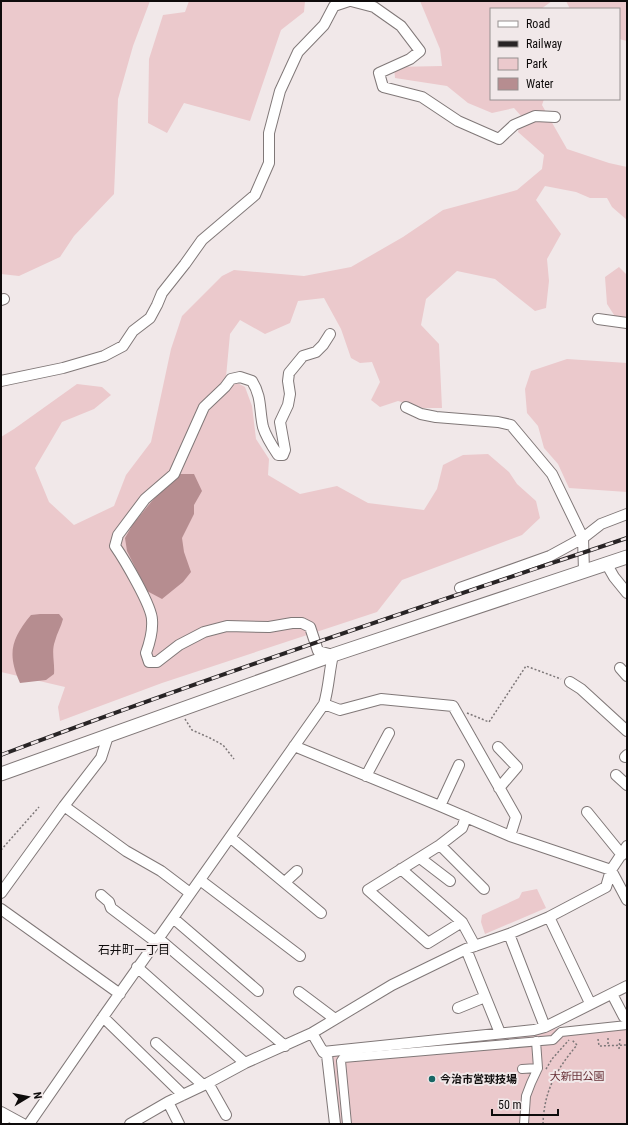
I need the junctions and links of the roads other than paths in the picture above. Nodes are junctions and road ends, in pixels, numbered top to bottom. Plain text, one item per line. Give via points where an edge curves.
1 (350, 1) edge
2 (555, 117) dead end
3 (598, 319) dead end
4 (627, 323) edge
5 (330, 334) dead end
6 (1, 381) edge
7 (406, 407) dead end
8 (627, 514) edge
9 (583, 538) junction
10 (627, 556) edge
11 (606, 563) junction
12 (584, 571) junction
13 (460, 588) dead end
14 (627, 593) edge
15 (333, 655) junction
16 (570, 682) road end
17 (324, 704) junction
18 (627, 731) edge
19 (389, 733) dead end
20 (108, 736) junction
21 (294, 746) junction
22 (498, 747) dead end
23 (459, 765) dead end
24 (1, 774) edge
25 (616, 775) dead end
26 (366, 776) junction
27 (627, 785) edge
28 (499, 788) junction
29 (64, 806) junction
30 (440, 806) junction
31 (587, 812) dead end
32 (466, 817) junction
33 (510, 836) junction
34 (231, 838) junction
35 (440, 845) junction
36 (625, 850) edge
37 (420, 858) junction
38 (401, 869) junction
39 (611, 870) junction
40 (297, 871) dead end
41 (200, 880) junction
42 (450, 881) dead end
43 (285, 882) junction
44 (484, 889) dead end
45 (1, 893) edge
46 (190, 893) junction
47 (101, 895) dead end
48 (627, 900) edge
49 (1, 909) edge
50 (321, 913) dead end
51 (549, 917) junction
52 (173, 918) junction
53 (462, 922) junction
54 (509, 934) junction
55 (157, 940) junction
56 (470, 947) junction
57 (300, 956) dead end
58 (138, 967) junction
59 (627, 986) edge
60 (258, 991) dead end
61 (298, 992) dead end
62 (120, 994) junction
63 (612, 994) junction
64 (485, 997) junction
65 (590, 1003) junction
66 (458, 1008) dead end
67 (103, 1017) junction
68 (335, 1019) junction
69 (626, 1021) edge
70 (546, 1027) junction
71 (312, 1033) junction
72 (500, 1033) junction
73 (536, 1041) junction
74 (156, 1043) dead end
75 (285, 1046) junction
76 (323, 1052) junction
77 (245, 1063) junction
78 (522, 1069) dead end
79 (541, 1070) junction
80 (206, 1084) junction
81 (183, 1095) junction
82 (168, 1102) junction
83 (1, 1112) edge
84 (226, 1115) dead end
85 (1, 1122) edge
86 (18, 1123) edge
87 (4, 1124) edge
88 (29, 1124) edge
89 (130, 1124) edge
90 (179, 1124) edge
91 (335, 1124) edge
92 (347, 1124) edge
93 (524, 1124) edge

1 - 2 street via 374,7 401,26 420,51 410,59 380,73 383,87 422,97 458,121 499,139 514,126 535,116
1 - 6 street via 334,6 324,25 298,52 280,91 269,133 270,163 255,195 202,240 162,293 150,318 133,331 123,346 104,356
3 - 4 street
5 - 15 street via 316,352 303,356 289,373 288,405 280,422 285,450 283,455 278,455 268,438 264,428 261,400 252,381 240,377 231,379 204,407 174,474 145,499 118,536 115,546 123,557 152,618 151,640 146,653 149,662 157,662 204,632 227,626 269,627 292,623 302,623 310,627 318,650
7 - 9 street via 436,417 510,425 552,474
8 - 9 street via 601,524
9 - 12 street
9 - 13 street via 550,556
10 - 11 street
11 - 12 street
11 - 14 street
12 - 15 street
15 - 17 street
15 - 20 street
16 - 18 street
17 - 21 street
17 - 28 street via 340,710 381,699 453,706
19 - 26 street
20 - 24 street
20 - 29 street via 101,758
21 - 26 street
21 - 34 street
22 - 28 street via 517,767
23 - 30 street
25 - 27 street
26 - 30 street
28 - 33 street via 516,817
29 - 45 street
29 - 46 street
30 - 32 street
31 - 36 street
32 - 33 street
32 - 35 street via 462,828
33 - 39 street
34 - 41 street
34 - 43 street
35 - 37 street
35 - 44 street
36 - 39 street
37 - 38 street
37 - 42 street
38 - 53 street
38 - 53 street via 368,890 428,943
39 - 48 street
39 - 51 street via 606,886
40 - 43 street
41 - 46 street
41 - 57 street
43 - 50 street
46 - 52 street
47 - 55 street via 109,902 111,908
49 - 62 street
51 - 54 street
51 - 65 street
52 - 55 street
52 - 60 street
53 - 56 street
54 - 56 street
54 - 70 street
55 - 58 street
55 - 75 street
56 - 64 street
56 - 68 street via 392,985
58 - 62 street
58 - 77 street
59 - 63 street
61 - 68 street
62 - 67 street
63 - 65 street
63 - 69 street
64 - 66 street
64 - 72 street
65 - 70 street
67 - 81 street
67 - 88 street
68 - 71 street
69 - 73 street via 561,1032 553,1040
70 - 72 street
71 - 75 street
71 - 76 street
72 - 76 street
73 - 79 street
73 - 92 street via 343,1058 341,1061
74 - 80 street
75 - 77 street
76 - 91 street via 328,1055
77 - 80 street
78 - 79 street
79 - 93 street via 531,1083 526,1096
80 - 81 street
80 - 84 street
81 - 82 street
82 - 89 street
82 - 90 street
83 - 86 street
85 - 87 street

